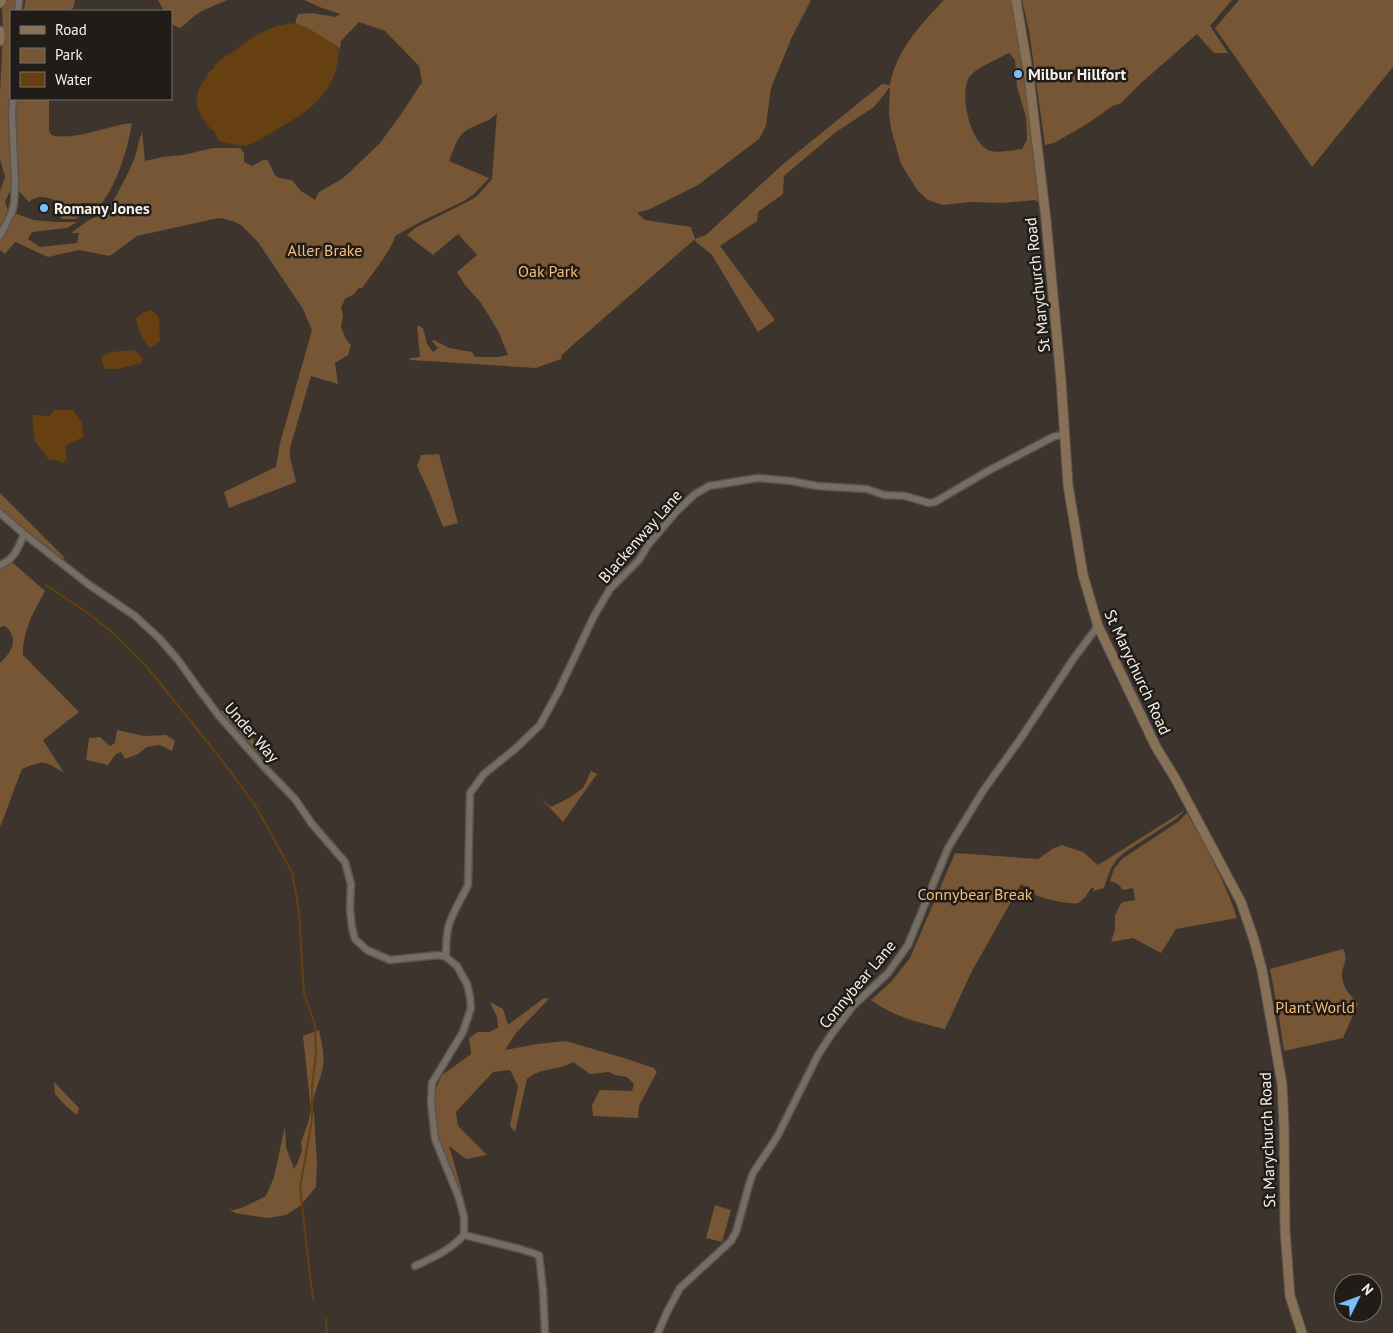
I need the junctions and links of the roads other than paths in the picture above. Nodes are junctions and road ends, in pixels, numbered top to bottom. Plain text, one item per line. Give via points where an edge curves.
1 (1016, 0) edge
2 (0, 31) edge
3 (0, 41) edge
4 (14, 100) edge
5 (0, 236) edge
6 (1064, 434) junction
7 (0, 513) edge
8 (24, 534) junction
9 (0, 565) edge
10 (1098, 626) junction
11 (446, 957) junction
12 (464, 1236) junction
13 (414, 1266) dead end
14 (545, 1333) edge
15 (658, 1333) edge
16 (1302, 1333) edge

1 - 6 street, St Marychurch Road via 1046,220
2 - 3 street
4 - 5 street via 14,203
6 - 10 street, St Marychurch Road via 1082,575
6 - 11 street, Blackenway Lane via 1052,437 929,503 867,489 758,478 709,486 695,494 610,589 540,724 484,774 470,792 468,885 448,927
7 - 8 street, Under Way
8 - 9 street via 15,554
8 - 11 street, Under Way via 159,638 219,716 295,799 345,862 351,884 350,908 355,939 367,950 390,960
10 - 15 street, Connybear Lane via 948,848 908,945 888,973 853,1006 818,1055 776,1137 754,1172 731,1241 680,1288
10 - 16 street, St Marychurch Road via 1156,747 1241,902 1254,940 1282,1084 1285,1230 1290,1296
11 - 12 street via 457,966 467,984 471,1008 463,1032 432,1083 431,1112 435,1139 459,1198
12 - 13 street via 454,1246
12 - 14 street via 539,1255

